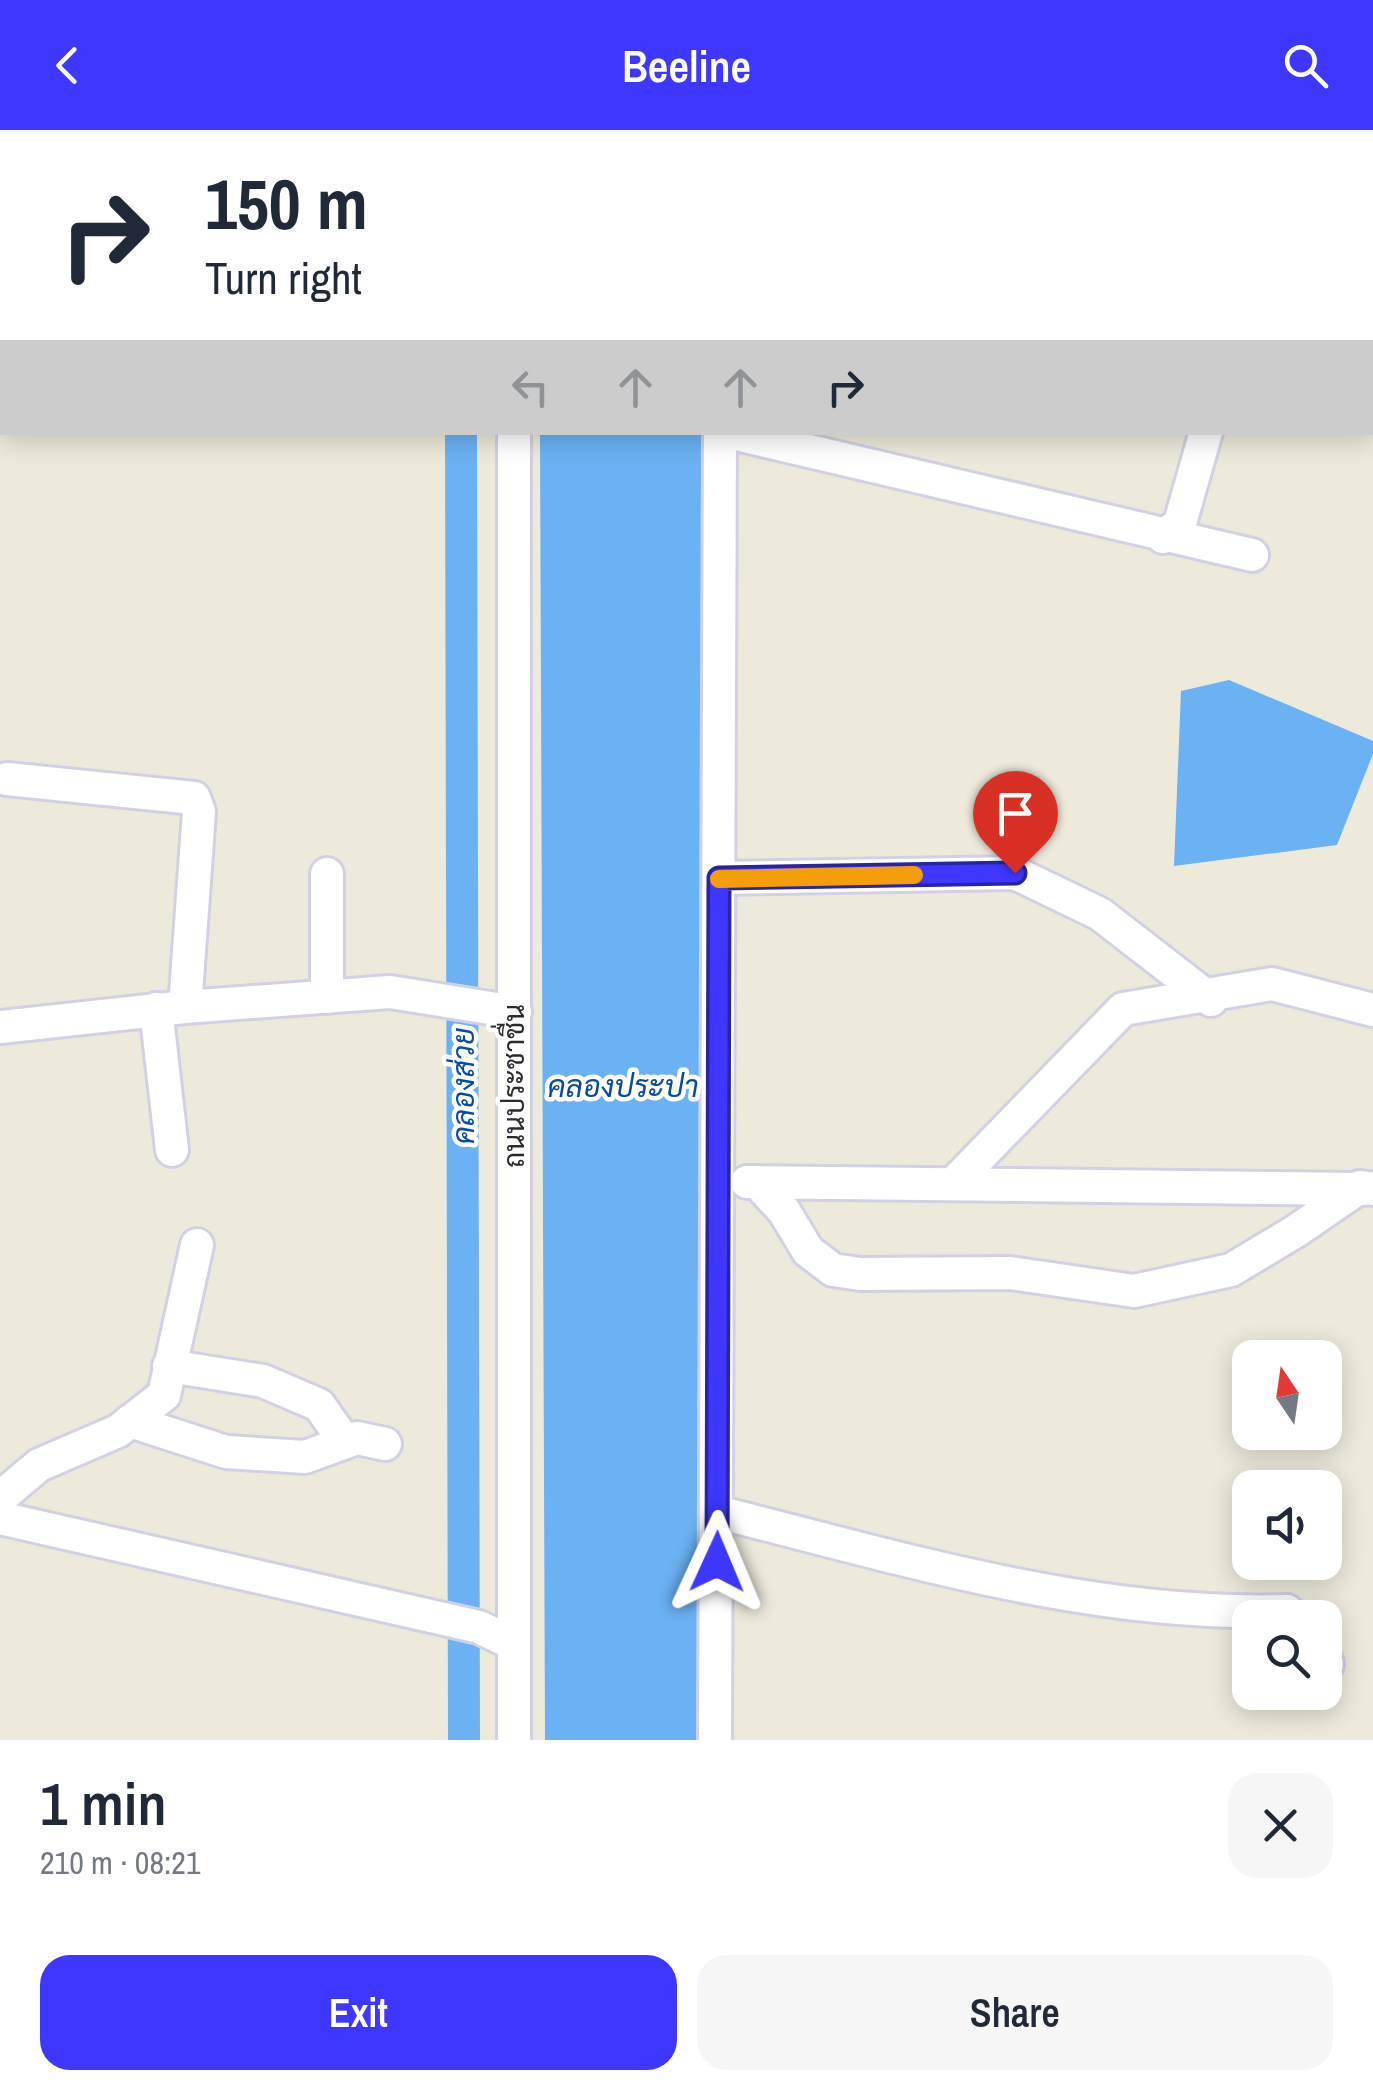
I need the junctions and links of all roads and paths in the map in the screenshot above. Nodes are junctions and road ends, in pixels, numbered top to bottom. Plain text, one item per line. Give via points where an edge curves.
1 (514, 435) edge
2 (720, 435) edge
3 (741, 435) edge
4 (1205, 435) edge
5 (1163, 536) junction
6 (1252, 555) dead end
7 (7, 780) dead end
8 (327, 874) dead end
9 (719, 878) junction
10 (327, 997) junction
11 (1207, 998) junction
12 (170, 1008) junction
13 (1373, 1010) edge
14 (514, 1012) junction
15 (2, 1017) edge
16 (172, 1150) dead end
17 (718, 1182) junction
18 (757, 1182) junction
19 (954, 1184) junction
20 (1369, 1191) edge
21 (197, 1245) dead end
22 (169, 1366) junction
23 (130, 1422) junction
24 (345, 1442) junction
25 (385, 1444) dead end
26 (0, 1498) edge
27 (717, 1512) junction
28 (0, 1518) edge
29 (1232, 1613) edge
30 (514, 1644) junction
31 (514, 1740) edge
32 (716, 1740) edge

1 - 14 street, ถนนประชาชื่น
2 - 9 street
3 - 5 street
4 - 5 street via 1180,522
5 - 6 street
7 - 12 street via 194,798 199,812
8 - 10 street
9 - 11 street via 1015,873 1100,914
9 - 17 street
10 - 12 street
10 - 14 street via 390,992
11 - 13 street via 1272,984
11 - 19 street via 1123,1009
12 - 15 street
12 - 16 street
14 - 30 street, ถนนประชาชื่น
17 - 18 street
17 - 27 street
18 - 19 street
18 - 20 street via 808,1251 833,1270 1010,1273 1134,1291 1232,1270
19 - 20 street
21 - 22 street
22 - 23 street via 164,1396
22 - 24 street via 264,1382 319,1405
23 - 24 street via 226,1452 305,1456
23 - 26 street via 40,1465
24 - 25 street
27 - 29 street via 1019,1588
27 - 32 street
28 - 30 street via 479,1627
30 - 31 street, ถนนประชาชื่น

